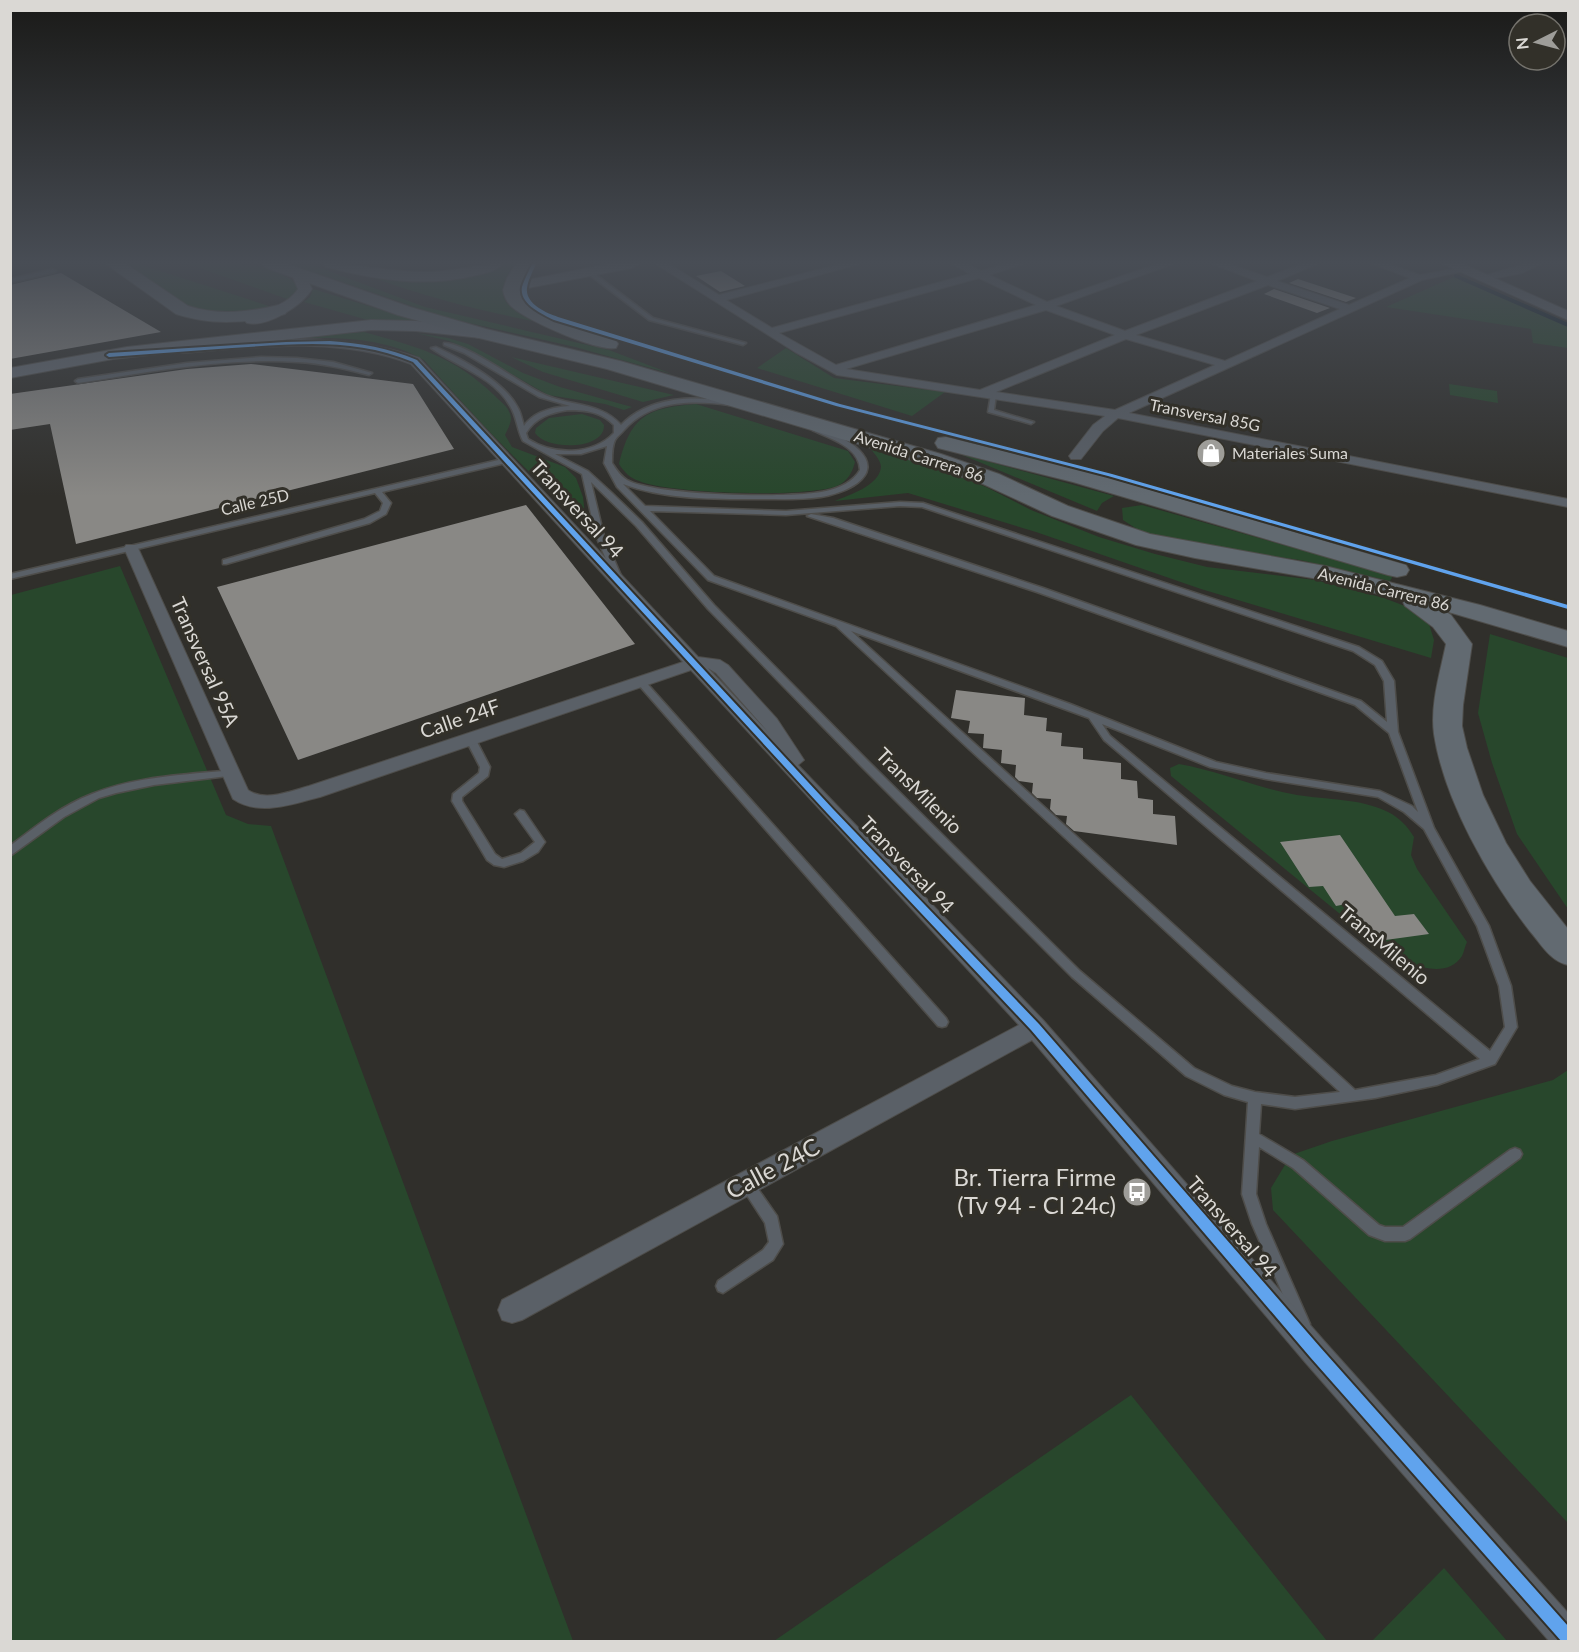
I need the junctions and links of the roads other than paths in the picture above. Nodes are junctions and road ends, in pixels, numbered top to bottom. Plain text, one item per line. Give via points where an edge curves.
1 (178, 341) edge
2 (235, 341) edge
3 (514, 341) edge
4 (596, 341) edge
5 (602, 341) edge
6 (736, 341) edge
7 (786, 341) edge
8 (928, 341) edge
9 (1111, 341) edge
10 (1146, 341) edge
11 (1276, 341) edge
12 (743, 343) dead end
13 (446, 344) dead end
14 (609, 344) junction
15 (434, 348) dead end
16 (198, 349) junction
17 (109, 356) junction
18 (1224, 364) junction
19 (187, 366) junction
20 (834, 369) junction
21 (10, 373) edge
22 (369, 373) dead end
23 (78, 381) dead end
24 (987, 394) junction
25 (746, 405) junction
26 (591, 410) junction
27 (1116, 414) junction
28 (783, 416) junction
29 (1031, 422) dead end
30 (523, 433) junction
31 (617, 433) junction
32 (611, 440) junction
33 (543, 450) junction
34 (1076, 456) dead end
35 (507, 460) junction
36 (608, 464) junction
37 (585, 473) junction
38 (376, 490) junction
39 (1172, 503) junction
40 (1569, 503) edge
41 (643, 508) junction
42 (786, 513) junction
43 (1144, 540) junction
44 (131, 548) junction
45 (226, 562) dead end
46 (10, 578) edge
47 (620, 582) junction
48 (1389, 589) junction
49 (1569, 618) edge
50 (836, 622) junction
51 (1569, 639) edge
52 (693, 663) junction
53 (640, 681) junction
54 (1091, 716) junction
55 (1393, 732) junction
56 (471, 740) junction
57 (232, 773) junction
58 (240, 794) joint
59 (520, 814) dead end
60 (1430, 828) junction
61 (10, 852) edge
62 (1569, 952) edge
63 (942, 1022) dead end
64 (1035, 1027) junction
65 (1491, 1060) junction
66 (1353, 1096) junction
67 (1255, 1098) junction
68 (1253, 1137) junction
69 (1515, 1154) dead end
70 (746, 1183) junction
71 (723, 1286) dead end
72 (512, 1310) dead end
73 (1315, 1352) junction
74 (1568, 1637) edge

1 - 17 street
2 - 17 street
3 - 25 main road, Avenida Carrera 86 via 613,365
4 - 14 main road, Avenida Carrera 86
5 - 14 main road
6 - 12 lane
7 - 20 street, Transversal 85G
8 - 20 street
9 - 24 street
10 - 18 street
11 - 18 street
13 - 26 lane via 541,396
14 - 39 main road, Avenida Carrera 86 via 777,398
15 - 30 lane via 456,358 514,406
16 - 17 street, Transversal 94
16 - 19 lane
16 - 35 street, Transversal 94 via 337,344 402,354 415,361
17 - 21 street
18 - 27 street
19 - 22 lane via 248,359 308,360
19 - 23 lane
20 - 24 street, Transversal 85G
24 - 27 street, Transversal 85G
24 - 29 lane via 990,411
25 - 28 main road, Avenida Carrera 86
25 - 31 lane via 719,401 667,404 642,411
26 - 30 lane via 545,413 533,419
26 - 31 lane via 614,418
27 - 34 street via 1098,428
27 - 40 street, Transversal 85G
28 - 36 lane via 846,443 859,454 864,464 855,483 820,495 789,497 678,493 626,483
28 - 43 main road, Avenida Carrera 86 via 963,468 1060,511
30 - 33 lane, TransMilenio via 525,440
31 - 32 lane
32 - 33 lane via 587,450
32 - 36 lane
33 - 37 lane, TransMilenio
35 - 38 lane, Calle 25D
35 - 47 street, Transversal 94
36 - 41 lane via 620,485
37 - 47 lane via 600,536
37 - 67 lane, TransMilenio via 639,524 711,607 864,764 1076,974 1190,1072 1229,1091
38 - 44 lane, Calle 25D
38 - 45 lane via 387,503 383,512 367,521
39 - 43 main road via 1127,501 1115,507 1112,512 1118,521
39 - 49 main road, Avenida Carrera 86
41 - 42 lane
41 - 50 lane via 711,578
42 - 55 lane via 830,519 1358,702
42 - 55 lane via 923,505 1356,649 1379,663 1389,681
43 - 48 main road, Avenida Carrera 86 via 1325,573
44 - 46 lane, Calle 25D
44 - 57 street, Transversal 95A
47 - 52 street, Transversal 94
48 - 51 main road, Avenida Carrera 86
48 - 62 main road via 1437,616 1459,644 1448,728 1467,796 1487,840 1528,905
50 - 54 lane
50 - 66 lane
52 - 53 street, Calle 24F
52 - 64 street, Transversal 94 via 706,662 722,669 771,723 830,811
53 - 56 street, Calle 24F
53 - 63 lane
54 - 60 lane via 1214,765 1380,794 1408,809
54 - 65 lane, TransMilenio via 1107,738
55 - 60 lane
56 - 58 street, Calle 24F via 313,792 272,801 254,801
56 - 59 lane via 485,767 484,774 461,790 457,801 490,857 497,862 504,863 539,846
57 - 58 street, Transversal 95A
57 - 61 lane via 135,786 80,803 41,826
60 - 65 lane via 1483,926 1505,986 1511,1027
64 - 70 street, Calle 24C
64 - 73 street, Transversal 94
65 - 66 lane, TransMilenio via 1437,1080
66 - 67 lane, TransMilenio via 1295,1103
67 - 68 lane
68 - 69 lane via 1298,1164 1374,1230 1395,1235 1405,1234
68 - 73 lane via 1249,1194
70 - 71 lane via 772,1221 776,1244 768,1255
70 - 72 street, Calle 24C
73 - 74 street, Transversal 94

